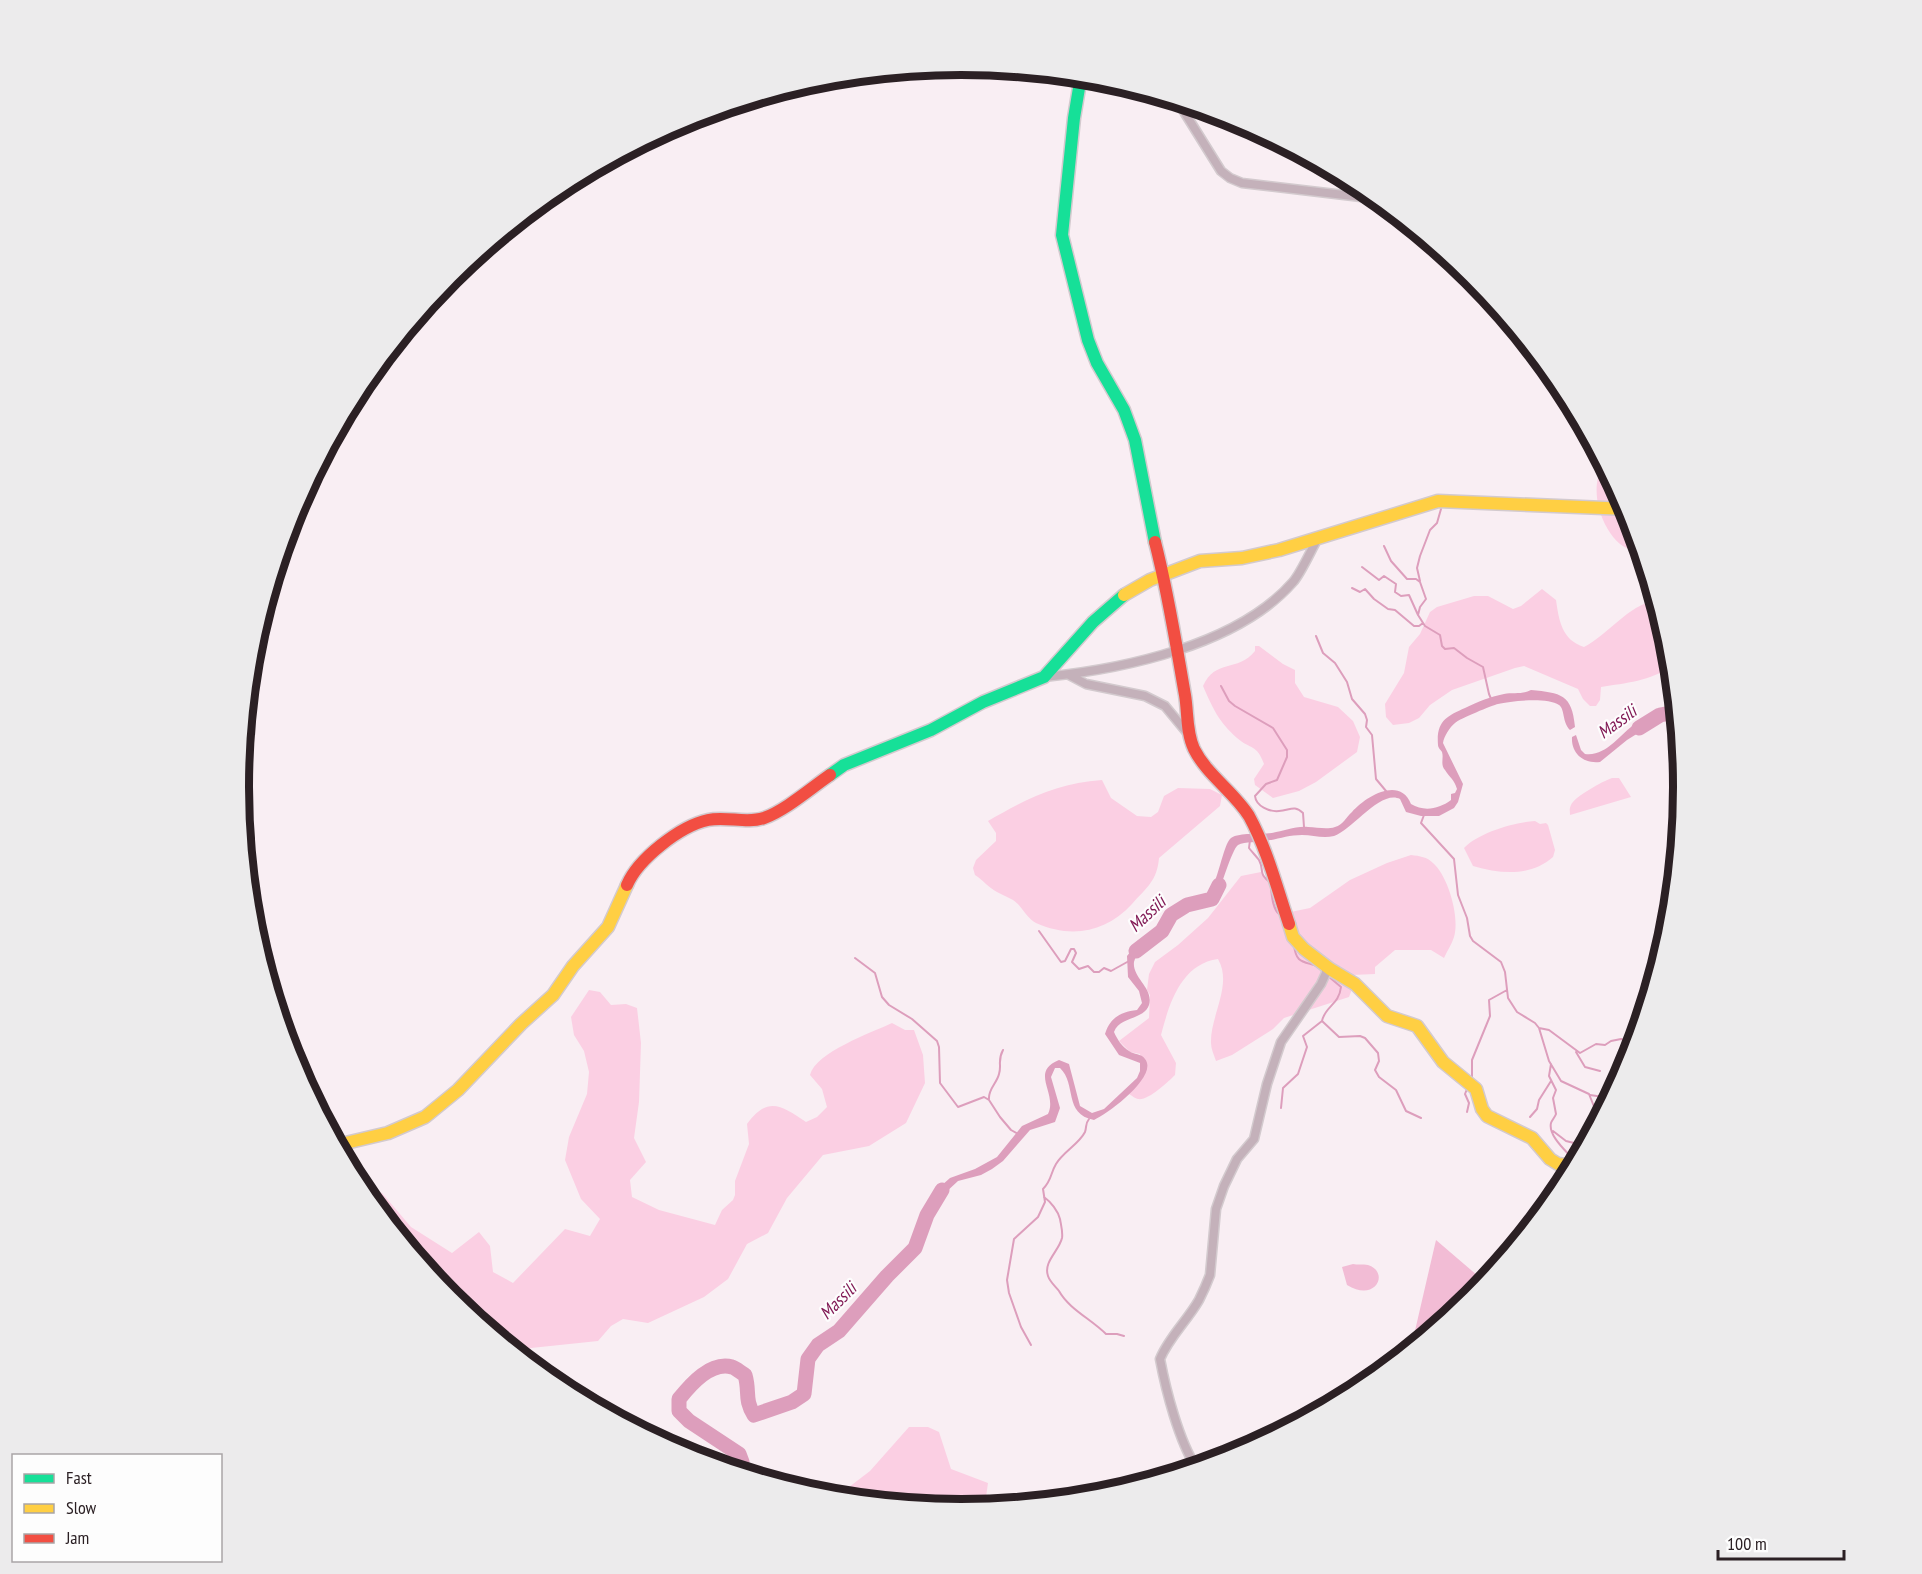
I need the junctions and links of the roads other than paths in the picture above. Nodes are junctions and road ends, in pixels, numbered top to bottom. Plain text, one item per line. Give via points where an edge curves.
1 (1079, 85) edge
2 (1184, 111) edge
3 (1359, 197) edge
4 (1616, 508) edge
5 (1318, 538) junction
6 (1164, 574) junction
7 (1177, 650) junction
8 (1068, 675) junction
9 (1044, 677) junction
10 (1191, 738) junction
11 (1326, 966) junction
12 (344, 1143) edge
13 (1564, 1165) edge
14 (1192, 1460) edge

1 - 6 street via 1062,235 1088,340 1135,440
2 - 3 street via 1221,171 1230,178 1242,183
4 - 5 street via 1437,501
5 - 6 street via 1242,558 1200,561
5 - 7 street via 1295,581 1280,595 1256,614
6 - 7 street
6 - 9 street via 1121,597
7 - 8 street via 1134,663
7 - 10 street
8 - 9 street
8 - 10 street via 1086,684 1144,696 1165,706
9 - 12 street via 983,702 931,730 844,765 773,814 761,819 708,820 680,832 631,875 608,927 553,995 458,1090 425,1117 388,1133
10 - 11 street via 1205,765 1248,815 1293,937
11 - 13 street via 1355,984 1386,1016 1417,1026 1443,1062 1476,1089 1487,1116 1532,1138 1550,1159
11 - 14 street via 1321,984 1281,1042 1254,1139 1237,1159 1224,1186 1216,1209 1207,1283 1160,1359

